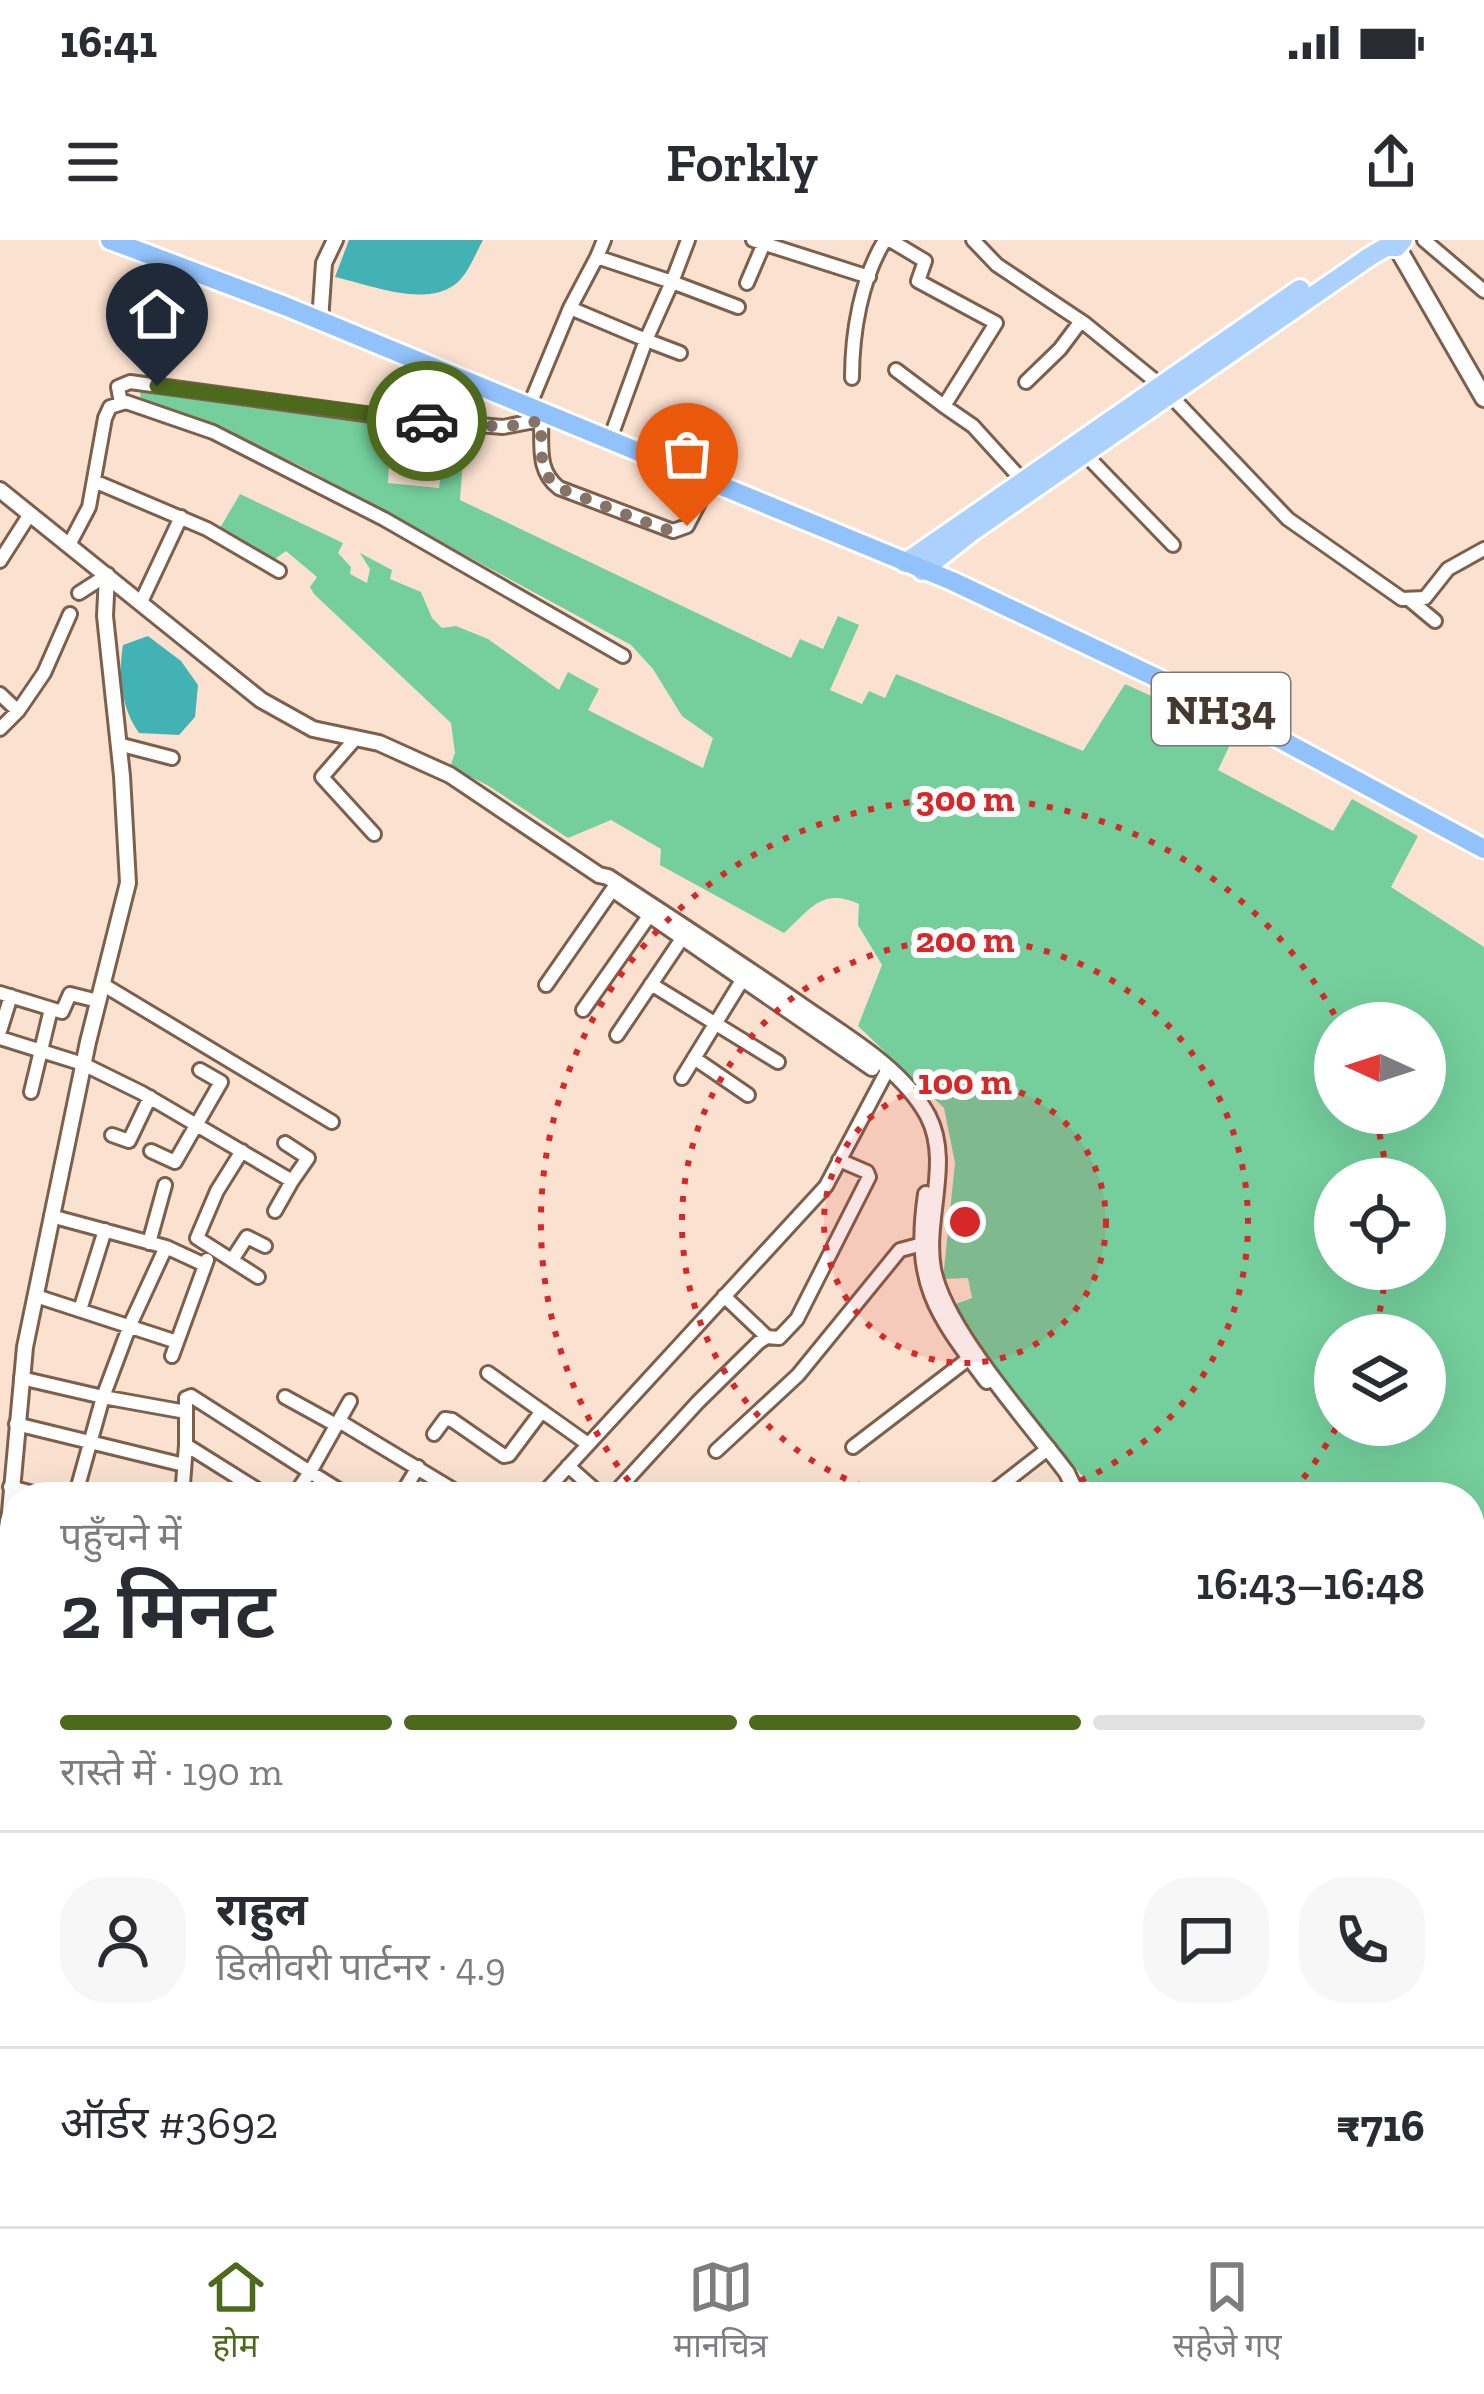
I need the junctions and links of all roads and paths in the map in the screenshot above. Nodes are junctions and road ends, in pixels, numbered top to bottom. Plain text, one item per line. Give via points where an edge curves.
1 (110, 240) edge
2 (140, 240) edge
3 (335, 240) edge
4 (604, 240) edge
5 (688, 240) edge
6 (808, 240) edge
7 (888, 240) edge
8 (974, 240) edge
9 (1424, 240) edge
10 (761, 241) edge
11 (1389, 243) edge
12 (802, 256) junction
13 (597, 257) junction
14 (869, 277) junction
15 (672, 282) junction
16 (747, 283) dead end
17 (1484, 291) edge
18 (738, 307) dead end
19 (570, 308) junction
20 (321, 316) junction
21 (1081, 321) junction
22 (646, 340) junction
23 (680, 353) dead end
24 (896, 370) dead end
25 (852, 377) dead end
26 (1026, 382) dead end
27 (1165, 390) junction
28 (533, 397) junction
29 (1484, 398) edge
30 (121, 403) junction
31 (944, 406) junction
32 (549, 419) junction
33 (612, 434) junction
34 (1085, 454) junction
35 (1022, 480) junction
36 (94, 481) junction
37 (0, 490) edge
38 (699, 503) dead end
39 (30, 514) junction
40 (181, 517) junction
41 (69, 545) junction
42 (1173, 545) dead end
43 (1484, 549) edge
44 (0, 561) edge
45 (918, 563) junction
46 (279, 572) dead end
47 (107, 575) junction
48 (79, 593) dead end
49 (1412, 601) junction
50 (141, 602) junction
51 (70, 614) dead end
52 (1435, 621) dead end
53 (623, 656) dead end
54 (0, 694) edge
55 (18, 711) junction
56 (0, 728) edge
57 (356, 738) junction
58 (118, 744) junction
59 (172, 758) dead end
60 (374, 834) dead end
61 (1484, 849) edge
62 (615, 886) junction
63 (649, 916) junction
64 (683, 937) junction
65 (744, 977) junction
66 (102, 984) junction
67 (546, 985) dead end
68 (650, 985) junction
69 (5, 995) edge
70 (98, 1001) junction
71 (51, 1009) junction
72 (583, 1010) dead end
73 (715, 1023) junction
74 (0, 1035) edge
75 (617, 1035) dead end
76 (40, 1050) junction
77 (694, 1058) junction
78 (778, 1062) dead end
79 (83, 1064) junction
80 (200, 1070) dead end
81 (886, 1073) junction
82 (682, 1078) dead end
83 (32, 1092) dead end
84 (748, 1095) dead end
85 (150, 1097) junction
86 (332, 1121) dead end
87 (196, 1122) junction
88 (112, 1136) dead end
89 (286, 1143) dead end
90 (151, 1150) dead end
91 (242, 1151) junction
92 (839, 1160) junction
93 (292, 1180) junction
94 (164, 1185) dead end
95 (275, 1211) dead end
96 (51, 1216) junction
97 (105, 1230) junction
98 (149, 1243) junction
99 (926, 1243) junction
100 (265, 1246) dead end
101 (166, 1247) junction
102 (212, 1247) junction
103 (232, 1260) junction
104 (205, 1265) junction
105 (258, 1276) dead end
106 (36, 1296) junction
107 (724, 1296) junction
108 (80, 1310) junction
109 (130, 1325) junction
110 (767, 1337) junction
111 (973, 1354) junction
112 (488, 1373) dead end
113 (21, 1378) junction
114 (103, 1397) junction
115 (285, 1397) dead end
116 (350, 1401) dead end
117 (186, 1412) junction
118 (542, 1412) junction
119 (337, 1423) junction
120 (16, 1424) junction
121 (434, 1434) dead end
122 (88, 1442) junction
123 (587, 1444) junction
124 (186, 1445) junction
125 (853, 1447) dead end
126 (716, 1451) dead end
127 (1046, 1451) junction
128 (184, 1465) junction
129 (568, 1466) junction
130 (418, 1467) junction
131 (310, 1472) junction
132 (10, 1482) edge
133 (79, 1482) edge
134 (183, 1482) edge
135 (245, 1482) edge
136 (303, 1482) edge
137 (326, 1482) edge
138 (409, 1482) edge
139 (442, 1482) edge
140 (554, 1482) edge
141 (588, 1482) edge
142 (621, 1482) edge
143 (1006, 1482) edge
144 (1071, 1482) edge

1 - 20 highway, NH34
2 - 20 highway, NH34
3 - 20 street via 324,263
4 - 13 street
5 - 15 street
6 - 12 street
7 - 14 street
7 - 31 street via 926,261 918,280 996,323
8 - 21 street via 997,265
9 - 17 street
10 - 12 street
10 - 16 street
11 - 27 main road
11 - 29 main road
12 - 14 street
13 - 15 street
13 - 19 street
14 - 25 street
15 - 18 street
15 - 22 street
19 - 22 street
19 - 28 street
20 - 28 highway, NH34
20 - 32 highway, NH34
21 - 26 street
21 - 27 street
22 - 23 street
22 - 33 street
24 - 31 street
27 - 34 main road
27 - 35 main road
27 - 49 street via 1288,519
28 - 33 highway, NH34
30 - 32 street via 118,387 130,382 394,418 503,427
30 - 36 street via 105,418
30 - 53 street via 213,432
31 - 35 street
32 - 33 highway, NH34
32 - 38 street via 543,469 559,488 673,531 687,526
33 - 45 highway, NH34
34 - 42 street
34 - 45 main road
35 - 45 main road
36 - 40 street
36 - 41 street
37 - 39 street
39 - 41 street
39 - 44 street
40 - 46 street
40 - 50 street
41 - 47 street
43 - 49 street
45 - 61 highway, NH34 via 1238,716
47 - 48 street
47 - 50 street
47 - 58 street
49 - 52 street
50 - 57 street via 261,700 314,730
51 - 55 street
54 - 55 street
55 - 56 street
57 - 60 street via 322,776
57 - 62 street via 450,775
58 - 59 street
58 - 66 street via 128,883
62 - 63 street
62 - 67 street
62 - 81 street via 709,940
63 - 64 street
63 - 72 street
64 - 65 street
64 - 68 street
65 - 73 street
65 - 81 street
66 - 70 street
66 - 86 street
68 - 73 street
68 - 75 street
69 - 71 street
69 - 74 street
70 - 71 street via 70,994 62,1012
70 - 79 street
71 - 76 street
73 - 77 street
73 - 78 street
74 - 76 street
76 - 79 street
76 - 83 street
77 - 82 street
77 - 84 street
79 - 85 street
79 - 96 street
80 - 87 street via 221,1082
81 - 92 street
81 - 99 street via 926,1112 935,1135
85 - 87 street
85 - 88 street via 129,1141
87 - 90 street via 175,1162
87 - 91 street
89 - 93 street via 308,1159
91 - 93 street
91 - 102 street via 196,1238
92 - 107 street via 805,1211
92 - 110 street via 869,1177 797,1318 779,1338
93 - 95 street
94 - 98 street
96 - 97 street
96 - 106 street
97 - 98 street
97 - 108 street
98 - 101 street
99 - 111 street
99 - 126 street via 900,1250 798,1376
100 - 103 street via 247,1237
101 - 104 street
101 - 109 street
102 - 103 street
102 - 104 street
103 - 105 street
104 - 109 street via 175,1349
106 - 108 street
106 - 113 street
107 - 110 street
107 - 123 street
108 - 109 street
109 - 114 street
110 - 142 street
111 - 125 street
111 - 127 street
112 - 118 street
113 - 114 street
113 - 120 street
114 - 117 street
114 - 122 street
115 - 119 street
116 - 119 street
117 - 124 street
117 - 131 street via 188,1396 199,1399
118 - 121 street via 509,1455 452,1420
118 - 123 street
119 - 130 street
119 - 131 street
120 - 122 street
120 - 132 street
122 - 128 street
122 - 133 street
123 - 129 street
124 - 128 street
124 - 135 street
127 - 143 street
127 - 144 street
128 - 134 street
129 - 140 street
129 - 141 street
130 - 138 street
130 - 139 street
131 - 136 street
131 - 137 street

